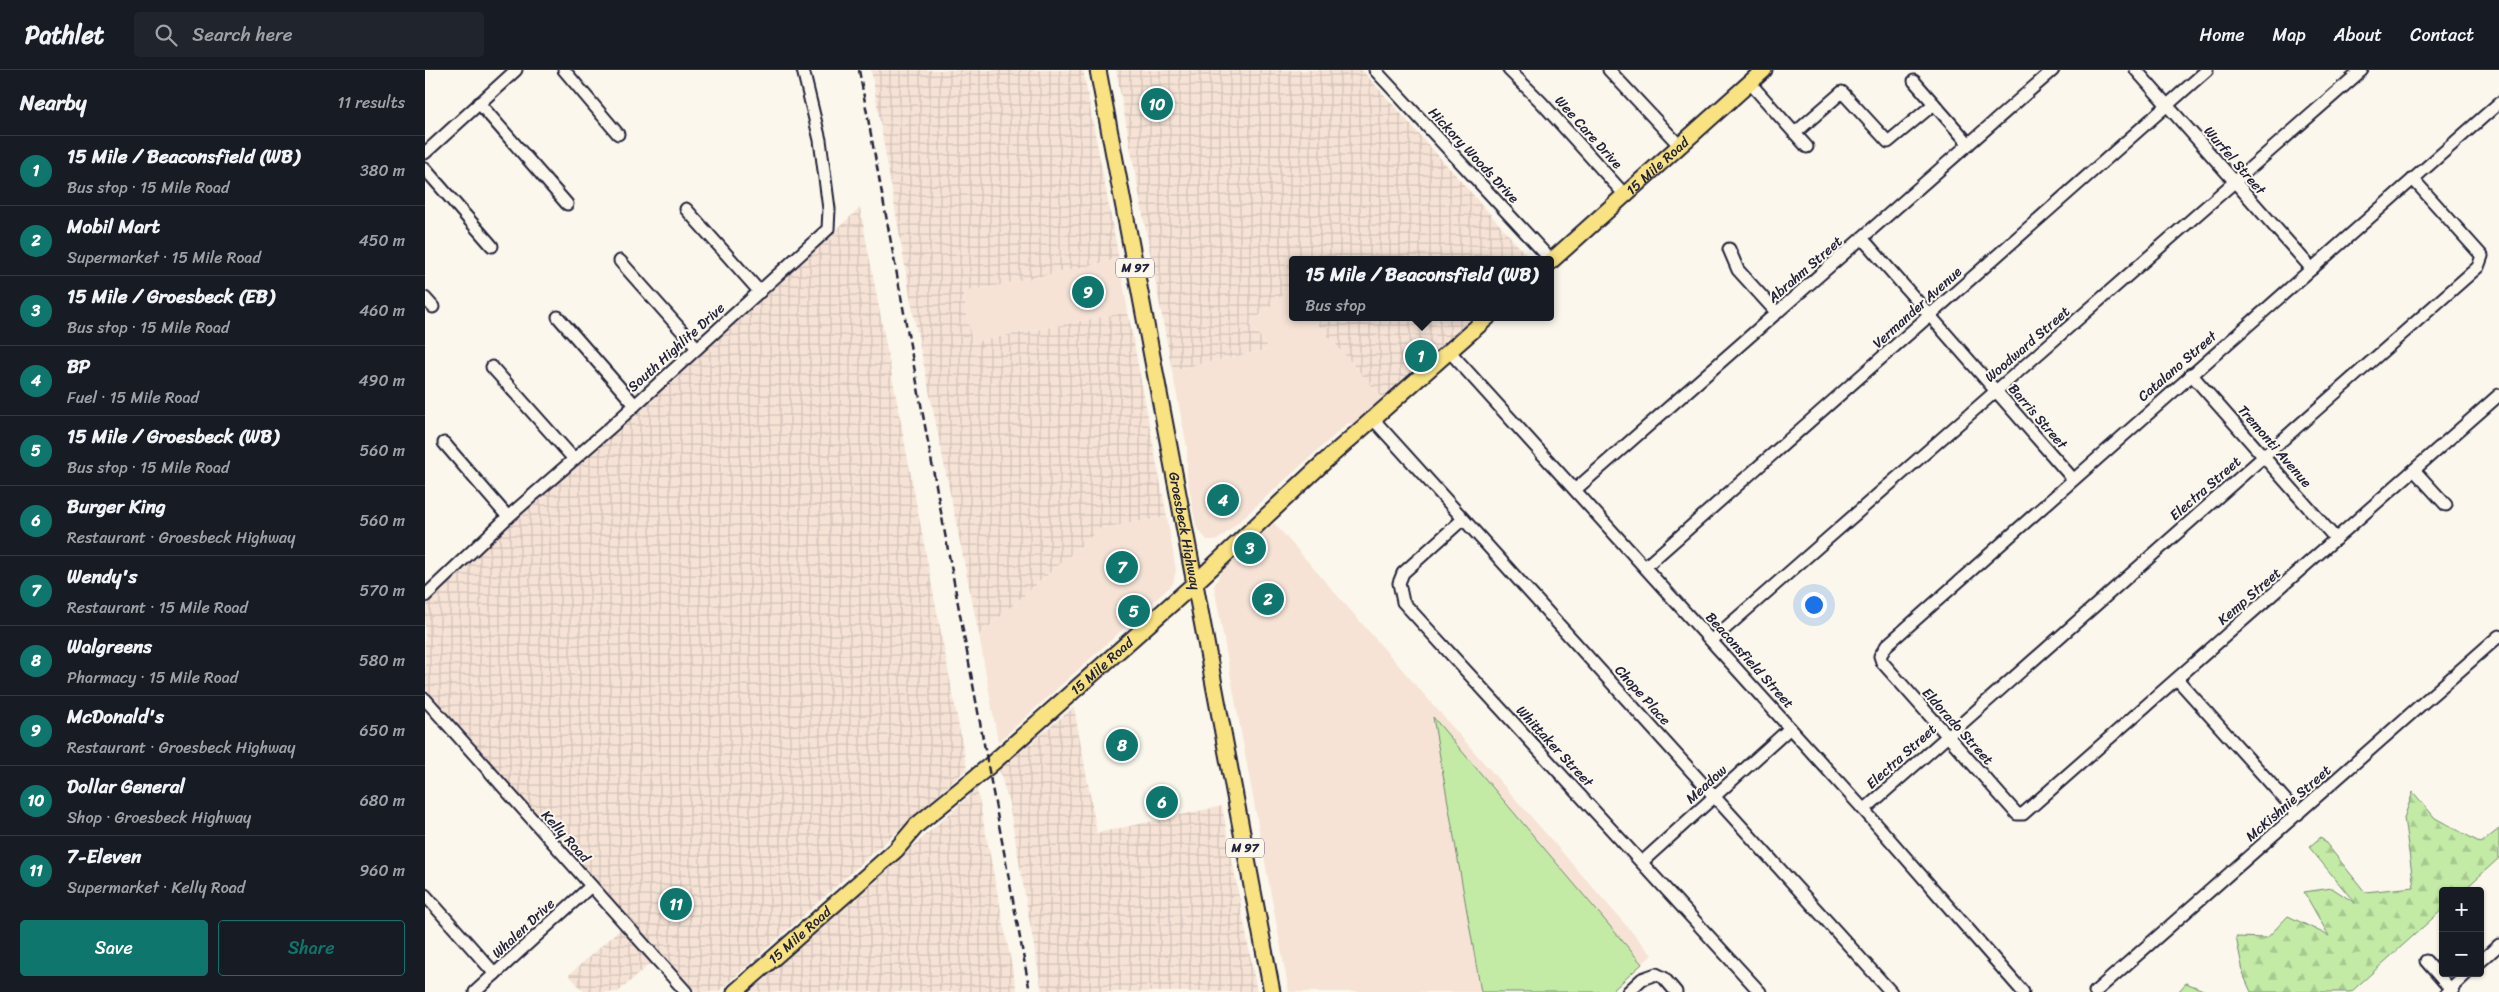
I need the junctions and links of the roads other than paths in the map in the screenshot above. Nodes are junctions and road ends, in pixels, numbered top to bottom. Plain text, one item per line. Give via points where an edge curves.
1 (516, 70) edge
2 (564, 70) edge
3 (803, 70) edge
4 (1098, 70) edge
5 (1375, 70) edge
6 (1509, 70) edge
7 (1609, 70) edge
8 (1764, 70) edge
9 (2053, 70) edge
10 (2136, 70) edge
11 (2207, 70) edge
12 (2361, 70) edge
13 (1914, 81) dead end
14 (1750, 82) junction
15 (479, 103) junction
16 (2499, 103) edge
17 (1934, 104) junction
18 (2167, 105) junction
19 (1795, 133) junction
20 (618, 134) dead end
21 (1969, 144) junction
22 (1679, 145) junction
23 (1807, 147) dead end
24 (425, 153) edge
25 (425, 169) edge
26 (2413, 179) junction
27 (2234, 181) junction
28 (1625, 195) junction
29 (567, 204) dead end
30 (685, 209) dead end
31 (1862, 238) junction
32 (492, 246) dead end
33 (1729, 249) dead end
34 (1546, 256) edge
35 (1554, 258) edge
36 (621, 261) dead end
37 (2312, 269) junction
38 (760, 292) junction
39 (1777, 313) junction
40 (1931, 315) junction
41 (558, 317) dead end
42 (1485, 321) edge
43 (697, 348) junction
44 (1450, 352) junction
45 (491, 367) dead end
46 (2191, 374) junction
47 (1996, 391) junction
48 (2499, 395) edge
49 (635, 405) junction
50 (1373, 419) junction
51 (444, 443) dead end
52 (2263, 456) junction
53 (574, 460) junction
54 (2414, 470) junction
55 (2073, 479) junction
56 (1576, 489) junction
57 (2446, 505) dead end
58 (508, 517) junction
59 (1463, 519) junction
60 (2336, 539) junction
61 (1645, 567) junction
62 (1194, 584) junction
63 (425, 596) edge
64 (2499, 636) edge
65 (1712, 640) junction
66 (1880, 656) joint
67 (2177, 679) junction
68 (425, 699) edge
69 (1790, 728) junction
70 (1947, 735) junction
71 (1715, 796) junction
72 (1865, 810) junction
73 (2017, 814) joint
74 (2298, 814) junction
75 (1642, 862) junction
76 (591, 886) junction
77 (425, 895) edge
78 (2499, 945) edge
79 (2484, 958) edge
80 (2426, 961) dead end
81 (495, 974) junction
82 (2463, 977) edge
83 (2450, 991) edge
84 (475, 992) edge
85 (686, 992) edge
86 (735, 992) edge
87 (1272, 992) edge
88 (1628, 992) edge
89 (1677, 992) edge
90 (1760, 992) edge
91 (1891, 992) edge
92 (2023, 992) edge
93 (2095, 992) edge

1 - 15 street
2 - 20 street
3 - 38 street, South Highlite Drive via 820,140 829,209 828,229
4 - 62 main road, Groesbeck Highway / M 97
5 - 34 street, Hickory Woods Drive
6 - 28 street, Wee Care Drive
7 - 22 street
8 - 14 main road, 15 Mile Road
9 - 21 street, Abrahm Street
10 - 18 street, Wurfel Street
11 - 18 street, Vermander Avenue
12 - 27 street, Woodward Street
13 - 17 street
14 - 19 street
14 - 22 main road, 15 Mile Road
15 - 24 street
15 - 29 street
16 - 26 street, Catalano Street
17 - 19 street via 1888,142 1843,92
17 - 21 street
18 - 27 street, Wurfel Street
18 - 40 street, Vermander Avenue
19 - 23 street
21 - 31 street, Abrahm Street
22 - 28 main road, 15 Mile Road
25 - 32 street
26 - 37 street, Catalano Street
26 - 52 street, Electra Street via 2482,256 2482,262
27 - 37 street, Wurfel Street
27 - 47 street, Woodward Street
28 - 35 main road, 15 Mile Road
30 - 38 street
31 - 39 street, Abrahm Street
31 - 40 street, Barris Street
33 - 39 street via 1738,270
36 - 43 street
37 - 46 street, Catalano Street
38 - 43 street, South Highlite Drive
39 - 56 street, Abrahm Street
40 - 47 street, Barris Street
40 - 61 street, Vermander Avenue
41 - 49 street
42 - 44 main road, 15 Mile Road
43 - 49 street, South Highlite Drive
44 - 50 main road, 15 Mile Road
44 - 56 street, Beaconsfield Street
45 - 53 street
46 - 52 street, Tremonti Avenue
46 - 55 street, Catalano Street
47 - 55 street, Barris Street
47 - 65 street, Woodward Street
48 - 54 street, Kemp Street
49 - 53 street, South Highlite Drive
50 - 59 street, Chope Place
50 - 62 main road, 15 Mile Road
51 - 58 street
52 - 60 street, Tremonti Avenue
52 - 70 street, Electra Street
53 - 58 street, South Highlite Drive
54 - 57 street
54 - 60 street, Kemp Street
55 - 66 street, Catalano Street via 1887,645
56 - 61 street, Beaconsfield Street
58 - 63 street, South Highlite Drive
59 - 71 street, Chope Place
59 - 75 street, Whittaker Street via 1403,572 1399,583 1403,602
60 - 67 street, Kemp Street
61 - 65 street, Beaconsfield Street
62 - 86 main road, 15 Mile Road via 987,768 917,825 896,850
62 - 87 main road, Groesbeck Highway / M 97
64 - 74 street, McKishnie Street
65 - 69 street, Beaconsfield Street
66 - 70 street, Eldorado Street via 1886,669
67 - 73 street, Kemp Street via 2023,814
67 - 74 street
68 - 76 street, Kelly Road
69 - 71 street, Meadow
69 - 72 street, Beaconsfield Street
70 - 72 street, Electra Street
70 - 73 street, Eldorado Street
71 - 75 street, Meadow
71 - 91 street, Chope Place
72 - 92 street, Beaconsfield Street
74 - 93 street, McKishnie Street
75 - 90 street, Whittaker Street
76 - 81 street, Whalen Drive
76 - 85 street, Kelly Road
77 - 81 street
78 - 79 street
80 - 83 street
81 - 84 street, Whalen Drive
82 - 83 street
88 - 89 street via 1642,979 1656,974

